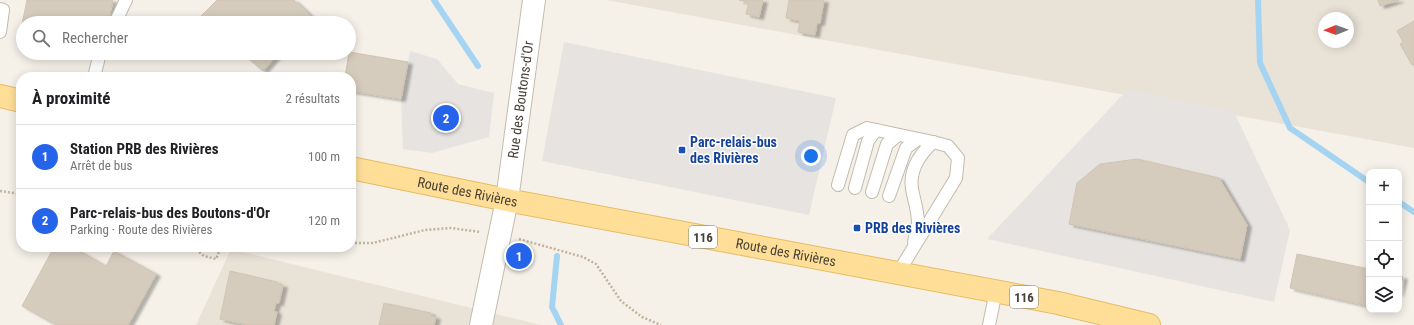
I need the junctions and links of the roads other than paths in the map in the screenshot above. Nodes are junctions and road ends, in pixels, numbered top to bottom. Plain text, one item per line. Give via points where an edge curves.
1 (126, 0) edge
2 (534, 0) edge
3 (4, 6) edge
4 (118, 16) edge
5 (0, 32) edge
6 (98, 60) edge
7 (95, 72) edge
8 (0, 96) edge
9 (16, 100) edge
10 (876, 130) junction
11 (898, 135) junction
12 (918, 139) junction
13 (933, 142) junction
14 (356, 169) edge
15 (838, 185) dead end
16 (855, 188) dead end
17 (872, 192) dead end
18 (889, 196) dead end
19 (507, 200) junction
20 (912, 250) junction
21 (898, 273) junction
22 (996, 291) junction
23 (481, 325) edge
24 (989, 325) edge
25 (1149, 325) edge

1 - 4 lane
2 - 19 street, Rue des Boutons-d'Or
3 - 5 lane
6 - 7 lane
8 - 9 main road
10 - 11 lane
10 - 15 lane via 867,128 853,135
10 - 16 lane via 868,141
11 - 12 lane
11 - 17 lane via 887,144
12 - 13 lane
12 - 18 lane via 906,148
13 - 20 lane via 921,153 912,173 911,188 918,223
13 - 20 lane via 948,146 958,158 956,178
14 - 19 main road, Route des Rivières / 116
19 - 21 main road, Route des Rivières / 116
19 - 23 street, Rue des Boutons-d'Or
20 - 21 lane
21 - 22 main road, Route des Rivières / 116
22 - 24 lane
22 - 25 main road, Route des Rivières / 116

